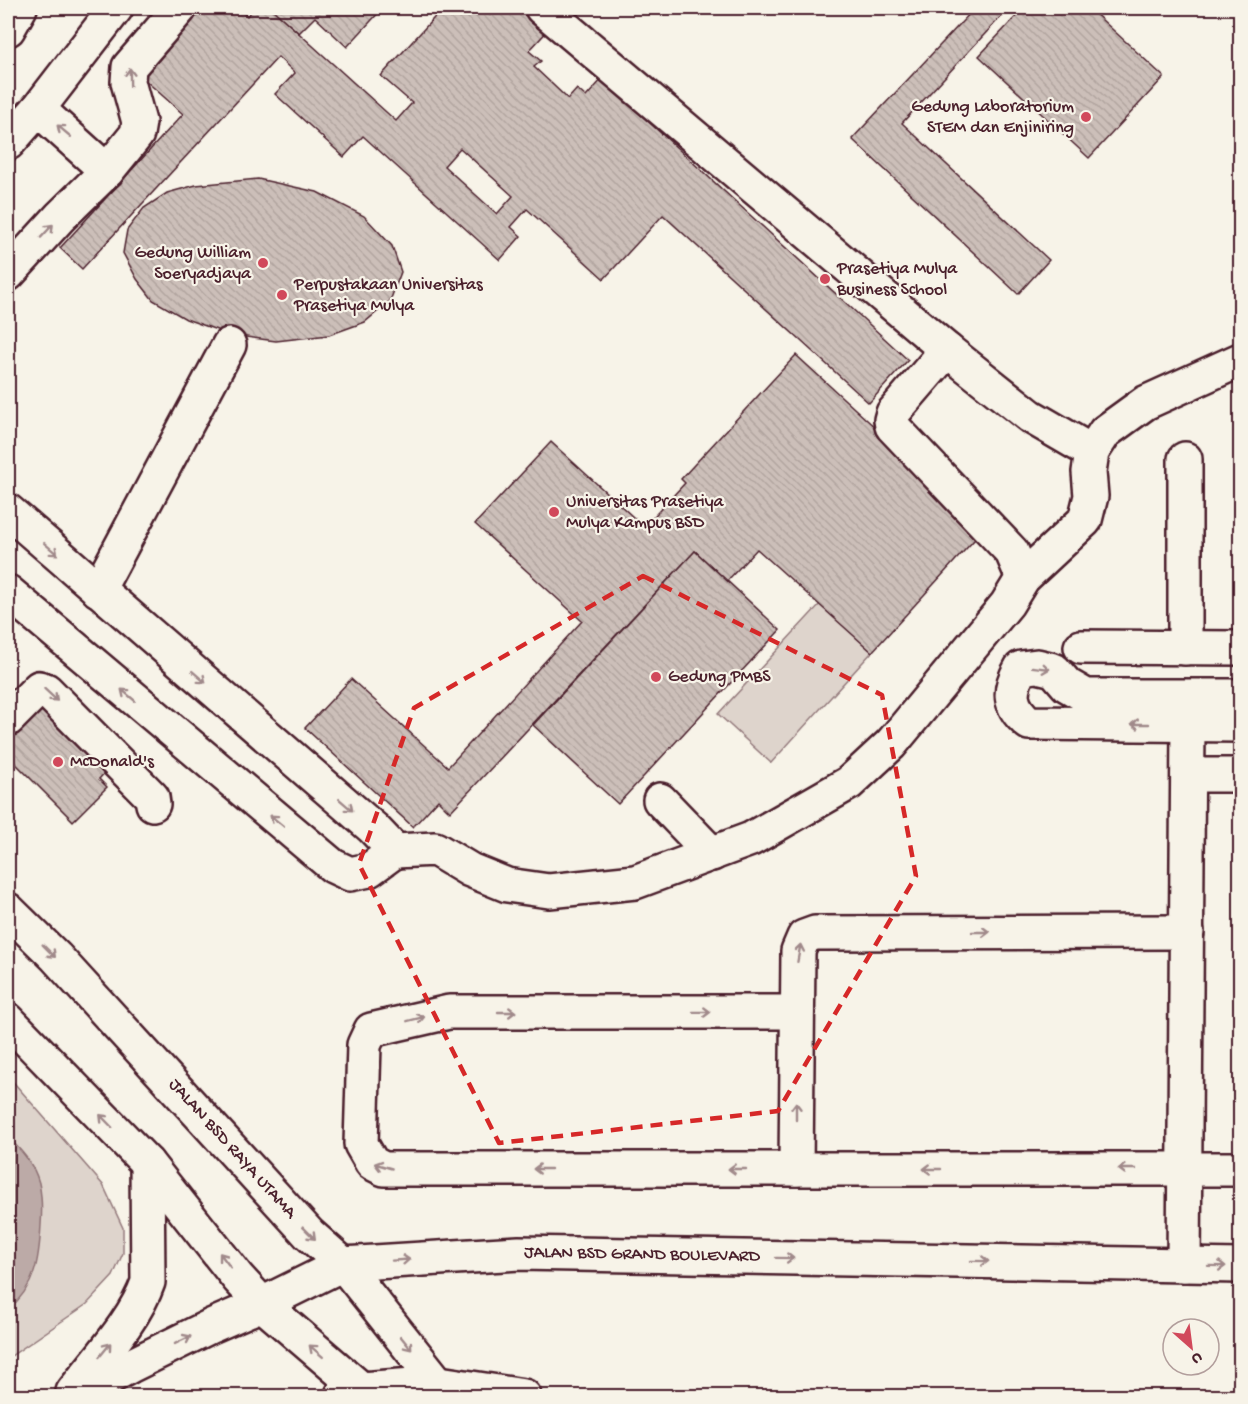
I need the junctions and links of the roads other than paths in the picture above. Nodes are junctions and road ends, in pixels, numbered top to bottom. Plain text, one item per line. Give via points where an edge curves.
1 (20, 8) edge
2 (116, 8) edge
3 (180, 8) edge
4 (542, 8) edge
5 (8, 29) edge
6 (38, 109) junction
7 (8, 143) edge
8 (107, 171) junction
9 (8, 274) edge
10 (229, 345) dead end
11 (947, 350) junction
12 (1240, 360) edge
13 (1092, 452) junction
14 (1185, 459) dead end
15 (8, 511) edge
16 (1023, 578) junction
17 (98, 590) junction
18 (8, 592) edge
19 (1081, 647) dead end
20 (1193, 648) junction
21 (1240, 648) edge
22 (1240, 696) edge
23 (1195, 710) junction
24 (8, 719) edge
25 (1240, 724) edge
26 (1188, 775) junction
27 (1240, 775) edge
28 (660, 800) dead end
29 (153, 804) dead end
30 (395, 851) junction
31 (712, 854) junction
32 (8, 910) edge
33 (1187, 932) junction
34 (797, 1012) junction
35 (8, 1020) edge
36 (147, 1163) junction
37 (796, 1169) junction
38 (1186, 1169) junction
39 (1240, 1169) edge
40 (343, 1264) junction
41 (1184, 1265) junction
42 (1240, 1266) edge
43 (262, 1304) junction
44 (443, 1390) edge
45 (355, 1394) edge
46 (70, 1396) edge
47 (75, 1396) edge
48 (524, 1396) edge

1 - 5 main road
2 - 6 main road
8 -> 3 main road via 137,134 139,122 128,82 129,67
4 - 11 main road
6 - 7 main road
8 -> 6 main road
9 -> 8 main road
10 - 17 main road
11 - 13 main road via 1030,416
11 - 16 main road via 893,413 892,426 1012,552
12 - 13 main road via 1145,403 1105,432
13 - 16 main road via 1091,496 1085,520
14 - 20 main road
15 -> 17 main road
16 - 31 main road via 1007,604 891,744 849,783 751,839
17 -> 30 main road
30 -> 18 main road via 369,870 350,874 333,866
19 - 20 main road
20 - 21 main road
20 - 23 main road
22 - 23 main road
25 -> 23 main road
23 - 26 main road
24 -> 29 main road via 39,688 46,690 152,797
26 - 27 main road
26 - 33 main road
28 - 31 main road
30 - 31 main road via 435,849 470,870 507,885 549,891 635,882
32 -> 40 main road, JALAN BSD RAYA UTAMA via 56,957 309,1234
34 -> 33 main road via 798,951 804,937 815,933
33 - 38 main road
37 -> 34 main road
37 -> 34 main road via 384,1169 372,1163 361,1144 364,1045 371,1030 449,1012
36 -> 35 main road
43 -> 36 main road
46 -> 36 main road via 143,1298 148,1282
38 -> 37 main road
38 - 39 main road
38 - 41 main road
40 -> 41 main road, JALAN BSD GRAND BOULEVARD via 519,1253
40 - 43 main road, JALAN BSD GRAND BOULEVARD
40 -> 44 main road, JALAN BSD RAYA UTAMA
41 -> 42 main road, JALAN BSD GRAND BOULEVARD
45 -> 43 main road
47 -> 43 main road, JALAN BSD GRAND BOULEVARD
44 - 45 main road
44 - 48 main road

